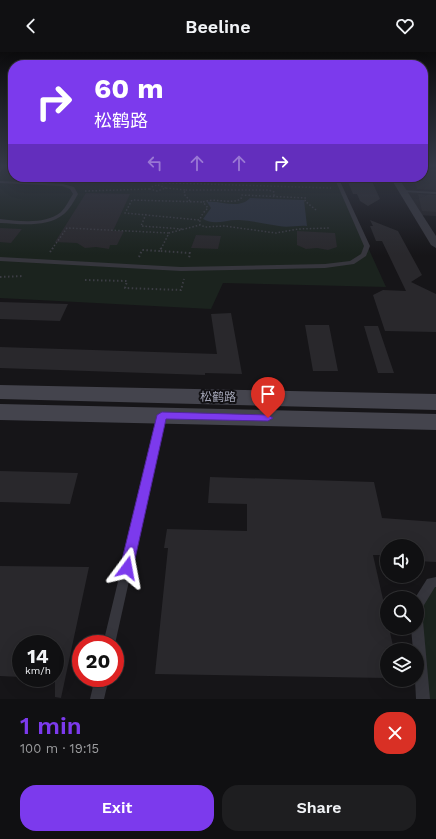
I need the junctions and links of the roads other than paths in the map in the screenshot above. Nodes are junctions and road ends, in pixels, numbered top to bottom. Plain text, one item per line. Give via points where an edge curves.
1 (75, 195) edge
2 (344, 195) edge
3 (406, 195) edge
4 (0, 221) edge
5 (436, 245) edge
6 (0, 259) edge
7 (0, 392) edge
8 (436, 402) edge
9 (0, 412) edge
10 (162, 415) junction
11 (436, 422) edge
12 (436, 582) edge
13 (424, 593) edge
14 (111, 635) edge
15 (418, 635) edge
16 (100, 687) edge
17 (97, 699) edge
18 (423, 699) edge

1 - 4 lane via 62,214 52,219 33,223
2 - 6 lane via 367,246 364,255 352,263 325,266 186,269
3 - 5 street
7 - 8 main road, 松鹤路
9 - 10 main road, 松鹤路
10 - 11 main road, 松鹤路
10 - 14 lane
12 - 13 lane via 430,582
15 - 18 lane
16 - 17 lane

